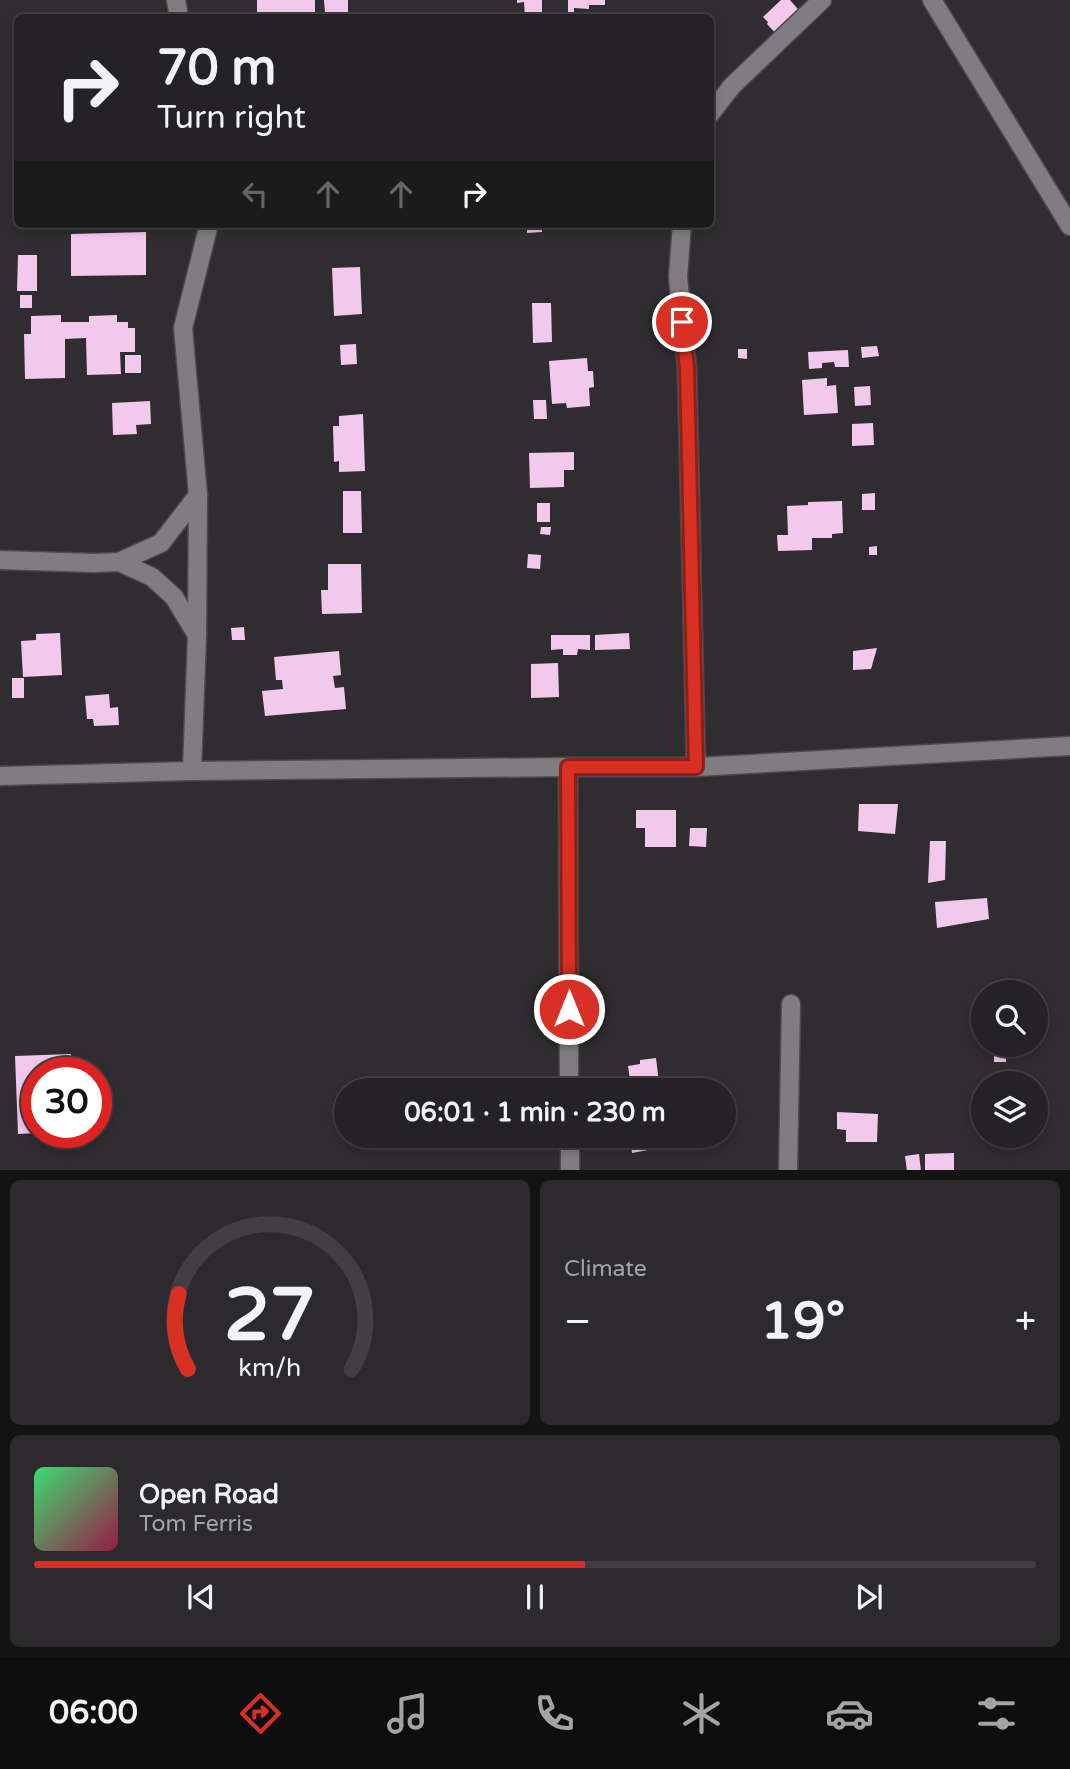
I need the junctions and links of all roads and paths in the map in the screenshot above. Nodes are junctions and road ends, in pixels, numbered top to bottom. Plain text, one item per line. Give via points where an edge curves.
1 (822, 0) edge
2 (932, 0) edge
3 (714, 109) edge
4 (1070, 226) edge
5 (208, 228) edge
6 (682, 228) edge
7 (198, 495) junction
8 (0, 560) edge
9 (119, 562) junction
10 (197, 635) junction
11 (1070, 746) edge
12 (568, 767) junction
13 (696, 767) junction
14 (192, 771) junction
15 (0, 776) edge
16 (791, 1004) dead end
17 (569, 1078) edge
18 (570, 1148) edge
19 (570, 1170) edge
20 (788, 1170) edge

1 - 3 street
2 - 4 street
5 - 7 street via 183,328
6 - 13 street via 678,277 687,368
7 - 9 street via 161,543
7 - 10 street
8 - 9 street
9 - 10 street via 152,577 174,597
10 - 14 street
11 - 13 street
12 - 13 street
12 - 14 street
12 - 17 street
14 - 15 street
16 - 20 street
18 - 19 street

